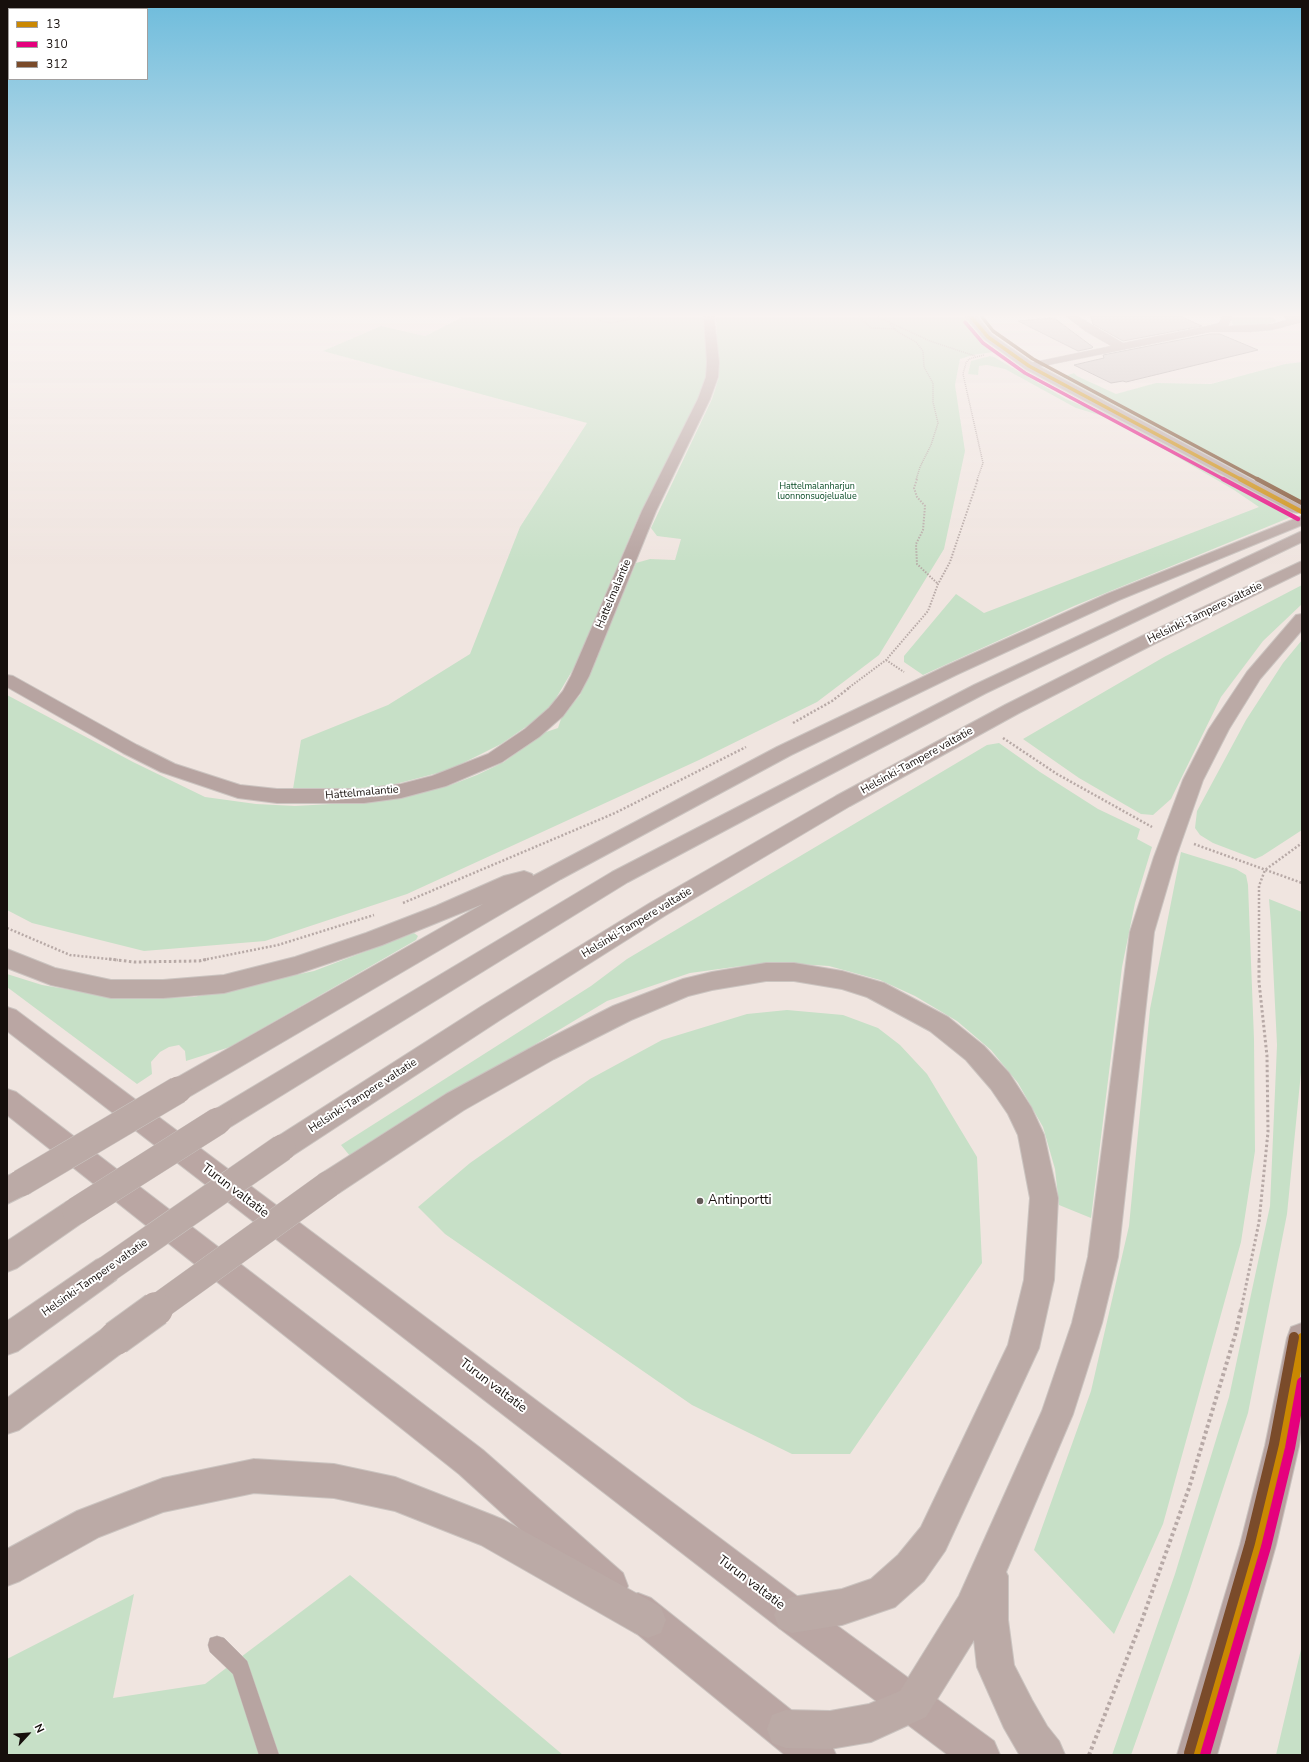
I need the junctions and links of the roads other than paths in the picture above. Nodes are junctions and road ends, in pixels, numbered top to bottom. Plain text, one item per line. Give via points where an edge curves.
1 (704, 399) edge
2 (1089, 399) edge
3 (1300, 515) edge
4 (1302, 536) edge
5 (1302, 566) edge
6 (1302, 619) edge
7 (7, 680) edge
8 (553, 874) junction
9 (7, 958) edge
10 (7, 1017) edge
11 (7, 1100) edge
12 (14, 1187) edge
13 (7, 1258) edge
14 (1302, 1338) edge
15 (7, 1340) edge
16 (7, 1418) edge
17 (990, 1567) junction
18 (7, 1568) edge
19 (792, 1615) junction
20 (648, 1620) junction
21 (217, 1645) dead end
22 (914, 1704) junction
23 (786, 1729) junction
24 (269, 1755) edge
25 (816, 1755) edge
26 (980, 1755) edge
27 (1046, 1755) edge
28 (1196, 1755) edge

1 - 7 street, Hattelmalantie via 649,511 571,693 556,712 532,733 495,758 439,781 401,791 364,796 277,796 238,791 168,768
2 - 3 street
3 - 8 highway via 1113,597 784,751
4 - 13 highway, bridge via 980,689 626,873 218,1121
5 - 15 highway, Helsinki-Tampere valtatie, bridge via 1012,709 843,801 658,909 504,1004 282,1148
6 - 17 highway via 1253,676 1219,729 1193,780 1165,857 1142,932 1103,1257 1087,1323 1057,1414
8 - 9 highway via 512,882 374,939 224,984 163,989 111,989 51,976
8 - 12 highway, bridge
10 - 19 highway, Turun valtatie
11 - 20 highway via 471,1462
14 - 28 main road via 1282,1446 1258,1545
16 - 19 highway, bridge via 329,1184 455,1102 545,1052 622,1013 683,988 745,974 787,972 842,980 875,990 939,1024 975,1053 1000,1081 1018,1107 1031,1135 1044,1198 1039,1280 1023,1348 933,1539 911,1568 882,1594 842,1607
17 - 22 highway via 972,1609
17 - 27 highway via 990,1620 996,1667 1018,1714 1033,1740
18 - 20 highway via 89,1523 163,1495 254,1476 334,1480 395,1494 492,1532
19 - 22 highway, Turun valtatie
20 - 23 highway
21 - 24 lane via 240,1668
22 - 23 highway via 871,1723 830,1730
22 - 26 highway, Turun valtatie
23 - 25 highway

